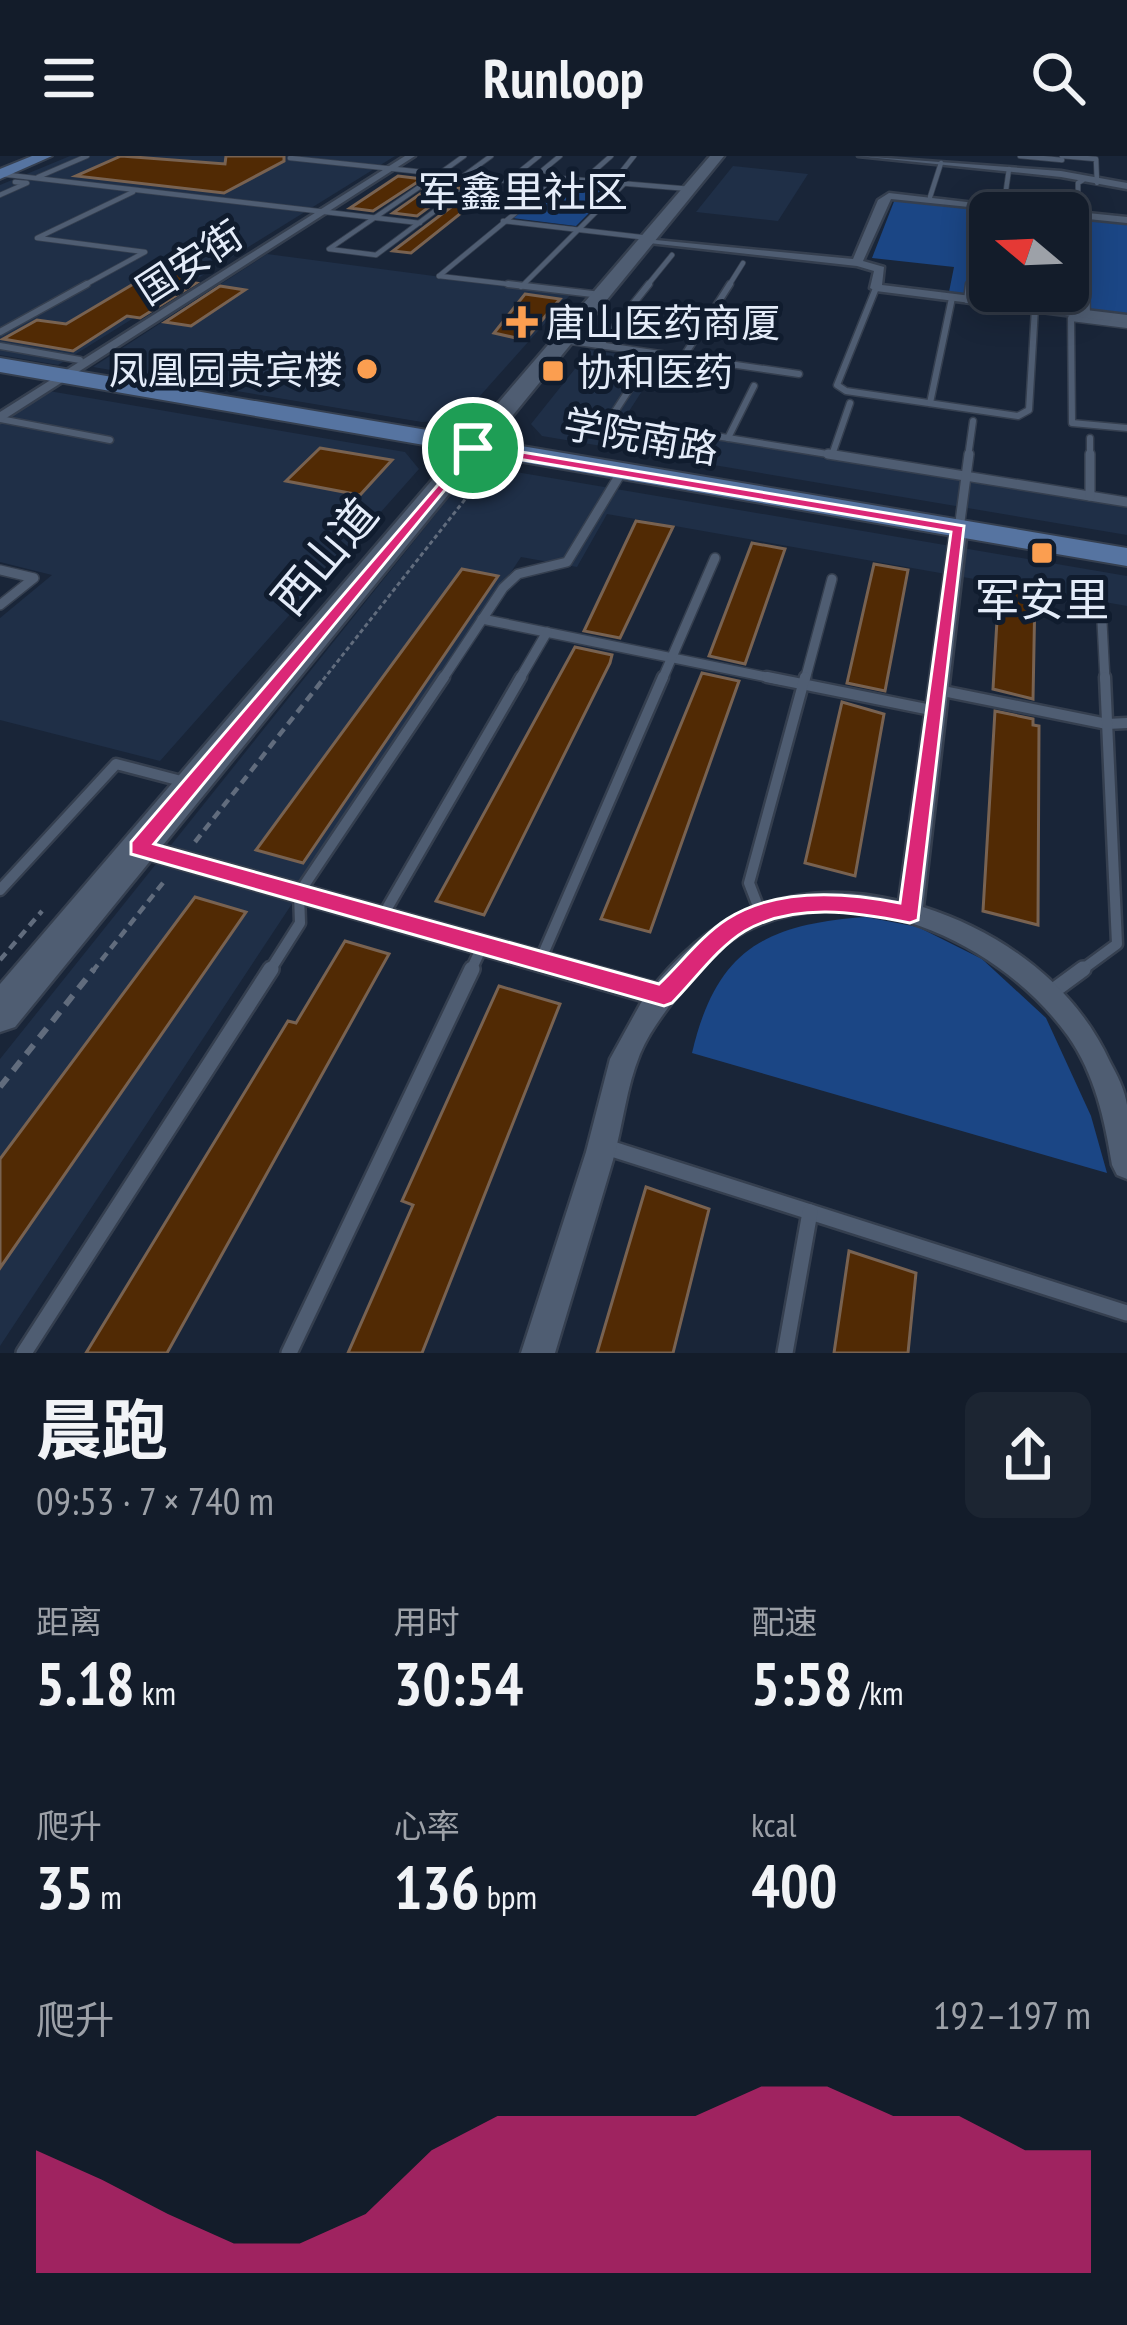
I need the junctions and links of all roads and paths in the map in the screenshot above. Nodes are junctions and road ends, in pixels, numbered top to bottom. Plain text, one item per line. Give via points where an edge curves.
1 (25, 156) edge
2 (45, 156) edge
3 (87, 156) edge
4 (407, 156) edge
5 (464, 156) edge
6 (491, 156) edge
7 (539, 156) edge
8 (560, 156) edge
9 (610, 156) edge
10 (634, 156) edge
11 (717, 156) edge
12 (862, 156) edge
13 (1020, 156) edge
14 (1062, 157) edge
15 (290, 158) edge
16 (940, 163) junction
17 (388, 168) junction
18 (1009, 169) junction
19 (0, 174) edge
20 (439, 174) junction
21 (620, 174) junction
22 (1060, 174) junction
23 (463, 176) junction
24 (34, 178) junction
25 (558, 178) junction
26 (1083, 180) junction
27 (612, 182) junction
28 (1097, 182) junction
29 (625, 183) junction
30 (1127, 186) edge
31 (418, 188) dead end
32 (690, 189) junction
33 (136, 190) junction
34 (1006, 192) edge
35 (1076, 192) edge
36 (459, 193) dead end
37 (0, 194) edge
38 (930, 196) dead end
39 (969, 204) edge
40 (319, 211) junction
41 (1089, 214) edge
42 (375, 218) junction
43 (1127, 220) edge
44 (503, 221) junction
45 (420, 223) junction
46 (578, 230) junction
47 (647, 240) junction
48 (672, 255) dead end
49 (857, 262) junction
50 (743, 263) dead end
51 (969, 278) edge
52 (521, 287) junction
53 (876, 289) junction
54 (601, 295) junction
55 (960, 299) junction
56 (969, 300) edge
57 (1036, 312) edge
58 (1070, 312) edge
59 (1087, 314) joint
60 (1127, 322) edge
61 (0, 332) edge
62 (564, 340) junction
63 (600, 345) junction
64 (0, 346) edge
65 (682, 359) junction
66 (0, 365) edge
67 (67, 370) junction
68 (640, 373) dead end
69 (799, 374) dead end
70 (754, 386) dead end
71 (850, 403) dead end
72 (930, 403) junction
73 (0, 415) edge
74 (16, 422) junction
75 (974, 422) dead end
76 (1127, 428) edge
77 (0, 432) edge
78 (728, 438) junction
79 (1090, 438) dead end
80 (110, 440) dead end
81 (832, 454) junction
82 (479, 461) junction
83 (621, 473) junction
84 (966, 476) junction
85 (1090, 496) junction
86 (1127, 502) edge
87 (959, 529) junction
88 (1127, 557) edge
89 (715, 558) dead end
90 (0, 570) edge
91 (832, 579) dead end
92 (0, 605) edge
93 (482, 619) junction
94 (1102, 622) dead end
95 (547, 632) junction
96 (671, 657) junction
97 (803, 684) junction
98 (937, 700) junction
99 (1127, 723) edge
100 (1107, 724) junction
101 (192, 784) junction
102 (139, 848) junction
103 (180, 861) junction
104 (0, 890) edge
105 (299, 893) junction
106 (761, 914) junction
107 (910, 914) junction
108 (382, 917) junction
109 (483, 945) junction
110 (540, 961) junction
111 (1049, 994) junction
112 (664, 996) junction
113 (0, 1014) edge
114 (0, 1088) edge
115 (603, 1146) junction
116 (1127, 1166) edge
117 (810, 1212) junction
118 (1127, 1313) edge
119 (24, 1353) edge
120 (289, 1353) edge
121 (538, 1353) edge
122 (785, 1353) edge

1 - 19 main road
2 - 19 main road
3 - 24 lane
4 - 17 street, 国安街
5 - 20 lane
6 - 23 lane
7 - 23 lane via 508,181
8 - 25 lane via 543,170
9 - 21 lane via 594,171
10 - 21 lane
11 - 32 street, 西山道
12 - 16 street
13 - 14 lane
14 - 22 street
14 - 28 lane via 1096,159
15 - 17 lane
16 - 18 street
16 - 38 lane
17 - 20 lane
17 - 40 street, 国安街
18 - 22 street
18 - 34 lane
19 - 24 lane
19 - 37 lane via 26,183
20 - 23 lane
21 - 27 lane
22 - 26 street
24 - 33 lane
25 - 27 lane
25 - 44 lane
26 - 28 street
26 - 35 lane
27 - 29 lane
28 - 30 street
29 - 32 lane
29 - 46 lane
31 - 42 lane
32 - 47 street, 西山道
33 - 40 lane
33 - 61 lane via 38,238 145,252
36 - 45 lane
39 - 49 street via 889,196
40 - 42 lane
40 - 67 street, 国安街
40 - 67 street, 国安街
41 - 43 street
42 - 45 lane
42 - 45 lane via 329,249 376,255
44 - 46 lane
44 - 52 lane via 439,276
46 - 47 lane
46 - 52 lane
47 - 49 street
47 - 54 street, 西山道
48 - 63 lane
49 - 53 street via 880,268
50 - 65 lane
51 - 55 lane
52 - 54 lane
53 - 55 street
53 - 72 lane via 837,385
54 - 62 street, 西山道
55 - 56 street
55 - 72 lane
57 - 72 lane via 1029,410 1018,416
58 - 59 street
59 - 60 street
60 - 76 lane via 1071,318 1072,423
62 - 63 lane
62 - 82 street, 西山道
63 - 65 lane
64 - 67 lane
65 - 69 lane
66 - 67 main road, 学院南路
67 - 73 street, 国安街
67 - 82 main road, 学院南路
68 - 78 lane via 610,418
70 - 78 lane
71 - 81 lane
73 - 74 lane
74 - 77 lane
74 - 80 lane
75 - 84 lane
78 - 81 lane
79 - 85 lane
81 - 84 lane
82 - 83 main road, 学院南路
82 - 101 street, 西山道
82 - 103 path
83 - 87 main road, 学院南路
83 - 93 lane via 568,562 518,574
84 - 85 lane
84 - 87 lane
85 - 86 lane
87 - 88 main road, 学院南路
87 - 98 street
89 - 96 lane
90 - 92 lane via 34,578
91 - 97 lane
93 - 95 lane
93 - 105 lane
94 - 100 lane
95 - 96 lane
95 - 108 lane
96 - 97 lane
96 - 110 lane
97 - 98 lane
97 - 106 lane via 749,883
98 - 100 lane
98 - 107 street
99 - 100 lane
100 - 111 lane via 1118,944
101 - 102 street, 西山道
101 - 104 lane via 116,764
102 - 103 street
102 - 113 street, 西山道
103 - 105 street
103 - 114 path
105 - 108 street
105 - 119 lane via 300,922
106 - 107 street via 821,904
106 - 112 street via 734,926
107 - 111 street via 974,940
108 - 109 street
109 - 110 street
109 - 120 lane
110 - 112 street
111 - 116 street via 1079,1030 1117,1105
112 - 115 street via 636,1032 615,1083
115 - 117 lane
115 - 121 street
117 - 118 lane
117 - 122 lane

